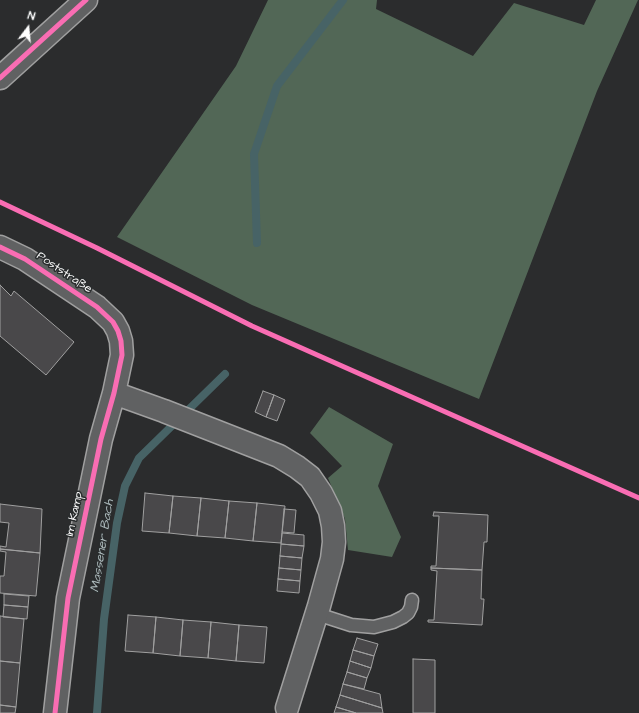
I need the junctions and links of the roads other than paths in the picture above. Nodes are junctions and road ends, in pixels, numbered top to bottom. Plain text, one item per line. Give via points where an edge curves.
1 (86, 0) edge
2 (0, 78) edge
3 (0, 247) edge
4 (113, 322) joint
5 (114, 393) junction
6 (412, 600) dead end
7 (317, 614) junction
8 (287, 708) dead end
9 (55, 713) edge

1 - 2 street
3 - 4 street, Poststraße via 25,258 97,307
4 - 5 street, Im Kamp via 121,341 122,355
5 - 7 street via 279,456 310,478 330,511 334,542
5 - 9 street, Im Kamp via 101,439 68,598
6 - 7 lane via 408,613 403,617 374,626 351,626
7 - 8 street

